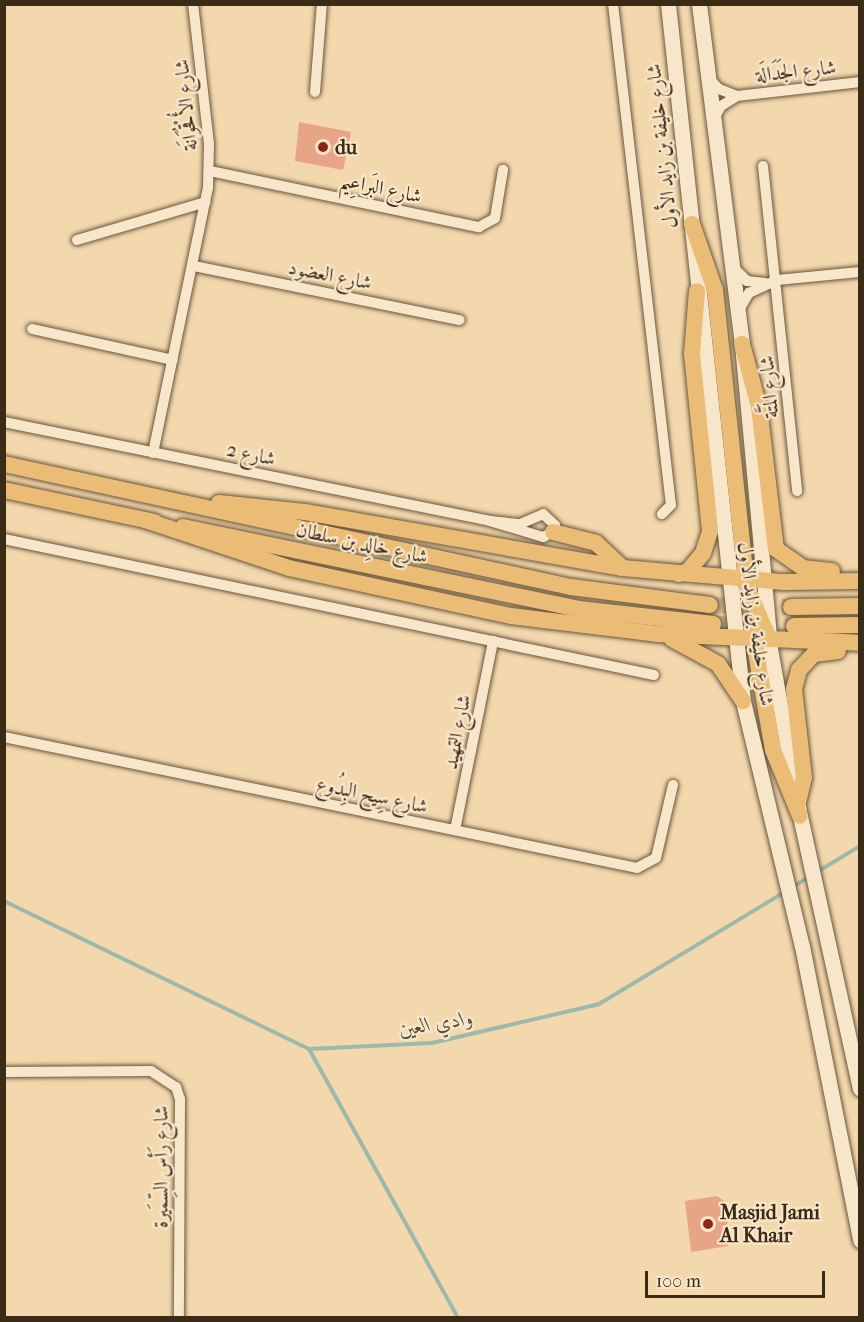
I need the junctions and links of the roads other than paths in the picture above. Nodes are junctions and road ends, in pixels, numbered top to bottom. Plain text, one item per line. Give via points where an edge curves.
1 (193, 4) edge
2 (322, 4) edge
3 (613, 4) edge
4 (668, 4) edge
5 (699, 4) edge
6 (707, 76) junction
7 (860, 82) edge
8 (315, 92) dead end
9 (737, 96) junction
10 (713, 122) junction
11 (762, 166) dead end
12 (503, 170) dead end
13 (210, 171) junction
14 (207, 202) junction
15 (692, 225) junction
16 (77, 240) dead end
17 (730, 262) junction
18 (194, 266) junction
19 (860, 272) edge
20 (773, 282) junction
21 (698, 291) junction
22 (737, 316) junction
23 (460, 320) dead end
24 (32, 329) dead end
25 (742, 344) junction
26 (173, 360) junction
27 (4, 422) edge
28 (153, 453) junction
29 (4, 464) edge
30 (4, 490) edge
31 (797, 491) dead end
32 (180, 500) junction
33 (662, 514) dead end
34 (145, 520) junction
35 (490, 521) junction
36 (553, 532) junction
37 (4, 539) edge
38 (623, 568) junction
39 (860, 571) edge
40 (679, 574) junction
41 (728, 577) junction
42 (746, 578) junction
43 (763, 578) junction
44 (860, 581) edge
45 (710, 605) tunnel mouth
46 (860, 606) edge
47 (791, 607) tunnel mouth
48 (713, 624) tunnel mouth
49 (860, 625) edge
50 (794, 626) tunnel mouth
51 (657, 634) junction
52 (754, 638) junction
53 (494, 641) junction
54 (860, 643) edge
55 (860, 650) edge
56 (654, 675) dead end
57 (743, 701) junction
58 (4, 737) edge
59 (673, 786) dead end
60 (799, 810) junction
61 (455, 830) junction
62 (4, 1072) edge
63 (860, 1088) edge
64 (860, 1240) edge
65 (179, 1317) edge

1 - 13 street, شارع الأُقْحُوَانَة
2 - 8 street
3 - 33 street via 671,505
4 - 15 main road, شارع خليفة بن زايد الأول
5 - 6 main road, شارع خليفة بن زايد الأول
6 - 9 street, شارع الجَدَالَة via 719,89
6 - 10 main road, شارع خليفة بن زايد الأول
7 - 9 street, شارع الجَدَالَة
9 - 10 street, شارع الجَدَالَة via 721,106
10 - 17 main road, شارع خليفة بن زايد الأول
11 - 20 street, شارع المَتَّة
12 - 13 street, شارع البَراعِيم via 495,218 479,227
13 - 14 street, شارع الأُقْحُوَانَة
14 - 16 street
14 - 18 street, شارع الأُقْحُوَانَة
15 - 21 main road, شارع خليفة بن زايد الأول
15 - 42 main road via 715,290
17 - 20 street via 740,277
17 - 22 main road, شارع خليفة بن زايد الأول
18 - 23 street, شارع العضود
18 - 26 street, شارع الأُقْحُوَانَة
19 - 20 street
20 - 22 street via 745,296
20 - 31 street, شارع المَتَّة
21 - 40 main road via 692,354 710,531 703,553 688,571
21 - 41 main road, شارع خليفة بن زايد الأول
22 - 25 main road, شارع خليفة بن زايد الأول
24 - 26 street
25 - 39 main road via 759,407 776,549 809,570
25 - 43 main road, شارع خليفة بن زايد الأول
26 - 28 street, شارع الأُقْحُوَانَة
27 - 28 street, شارع 2
28 - 35 street, شارع 2
29 - 32 main road, شارع خالِد بن سلطان
30 - 34 main road, شارع خالِد بن سلطان
32 - 38 main road via 305,512
32 - 45 main road, شارع خالِد بن سلطان via 571,587
34 - 48 main road, شارع خالِد بن سلطان via 579,609
34 - 51 main road via 239,555 438,602 558,624
35 - 36 street, شارع 2 via 543,537
35 - 36 street, شارع 2 via 520,524 543,514 554,521
36 - 38 main road via 596,543
37 - 53 street
38 - 40 main road
40 - 41 main road
41 - 42 main road
41 - 52 main road
42 - 43 main road
42 - 52 main road
43 - 44 main road
43 - 52 main road, شارع خليفة بن زايد الأول
46 - 47 main road
49 - 50 main road
51 - 52 main road
51 - 57 main road via 706,654 727,674
52 - 54 main road
52 - 57 main road, شارع خليفة بن زايد الأول
52 - 60 main road via 772,750
53 - 56 street
53 - 61 street, شارع التمهيد
55 - 60 main road via 820,652 808,657 799,670 794,689 804,778
57 - 64 main road, شارع خليفة بن زايد الأول via 802,946
58 - 61 street, شارع سِيح البِدُوع
59 - 61 street, شارع سِيح البِدُوع via 658,853 643,867
60 - 63 main road
62 - 65 street, شارع رَأس السِّمَيرة via 151,1071 176,1087 180,1099

